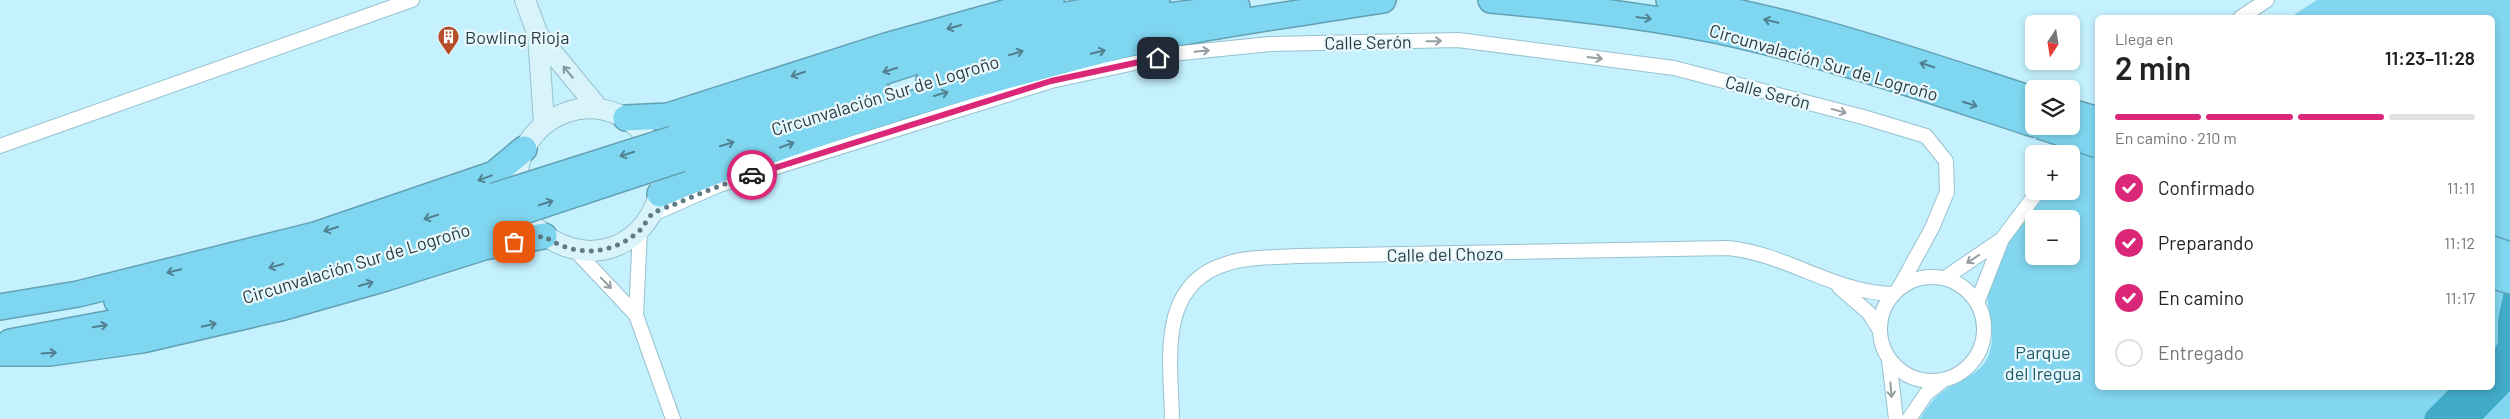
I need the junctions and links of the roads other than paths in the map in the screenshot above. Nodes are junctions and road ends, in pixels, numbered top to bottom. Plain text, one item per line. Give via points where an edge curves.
1 (412, 0) edge
2 (525, 0) edge
3 (1051, 0) edge
4 (1157, 0) edge
5 (1343, 0) edge
6 (1383, 0) edge
7 (1491, 0) edge
8 (1669, 0) edge
9 (2267, 0) edge
10 (2244, 15) edge
11 (538, 35) junction
12 (2025, 101) edge
13 (2005, 102) junction
14 (599, 109) junction
15 (2080, 115) edge
16 (2025, 117) edge
17 (626, 118) junction
18 (2095, 119) edge
19 (544, 124) junction
20 (645, 135) dead end
21 (2067, 135) edge
22 (2095, 144) edge
23 (0, 146) edge
24 (524, 149) junction
25 (677, 149) junction
26 (517, 177) dead end
27 (658, 196) junction
28 (2031, 200) edge
29 (497, 207) junction
30 (538, 230) joint
31 (640, 231) junction
32 (2002, 239) junction
33 (575, 250) junction
34 (2495, 250) edge
35 (2510, 255) edge
36 (2495, 276) edge
37 (1945, 278) junction
38 (2510, 280) edge
39 (1837, 284) junction
40 (1896, 291) junction
41 (1978, 303) junction
42 (0, 307) edge
43 (636, 315) junction
44 (0, 319) edge
45 (1879, 329) junction
46 (0, 343) edge
47 (0, 353) edge
48 (1889, 360) junction
49 (1942, 381) junction
50 (672, 419) edge
51 (1172, 419) edge
52 (1896, 419) edge
53 (1909, 419) edge

1 - 23 street
2 - 11 main road
3 -> 17 highway via 886,46 668,116
4 -> 25 highway, Circunvalación Sur de Logroño via 1054,17
25 -> 5 highway, Circunvalación Sur de Logroño via 1032,48 1146,19 1251,5
27 -> 6 highway via 715,170 855,122 937,95 1086,54 1178,33
7 -> 13 highway, Circunvalación Sur de Logroño via 1654,19 1743,36 1855,67
13 -> 8 highway, Circunvalación Sur de Logroño via 1812,31
9 - 10 street
14 -> 11 main road
11 - 19 main road
12 - 13 highway, Circunvalación Sur de Logroño
13 - 16 highway, Circunvalación Sur de Logroño
14 - 17 main road
14 - 19 main road via 580,108
15 - 18 highway, bridge
17 - 20 main road
19 - 24 main road
21 - 22 highway, bridge
24 - 26 main road
24 -> 42 highway via 494,174 315,235 78,294
25 - 29 highway, Circunvalación Sur de Logroño, bridge
27 - 31 main road
27 -> 40 street, Calle Serón via 719,185 1051,81 1181,53 1270,44 1458,40 1674,68 1926,136 1946,161 1947,192 1932,228
28 - 32 street
29 -> 44 highway, Circunvalación Sur de Logroño via 239,276 85,308
46 -> 29 highway, Circunvalación Sur de Logroño via 224,302 337,270
30 - 33 main road via 553,242
47 -> 30 highway via 50,353 142,340 284,307
31 - 33 main road via 621,244 598,251
31 - 43 street
32 -> 37 street
32 - 41 street
33 -> 43 street
34 - 35 highway
36 - 38 highway
37 - 40 street via 1929,276 1913,280
37 - 41 street via 1964,288
39 - 40 street, Calle del Chozo via 1873,293
39 - 45 street, Calle del Chozo via 1869,313
39 - 51 street, Calle del Chozo via 1758,253 1728,248 1297,256 1230,262 1215,268 1192,285 1176,312 1170,344
40 - 45 street via 1882,310
41 - 49 street via 1984,318 1980,352 1970,366
43 - 50 street
45 - 48 street
48 - 49 street via 1912,378
48 -> 52 street
49 - 53 street via 1920,401

